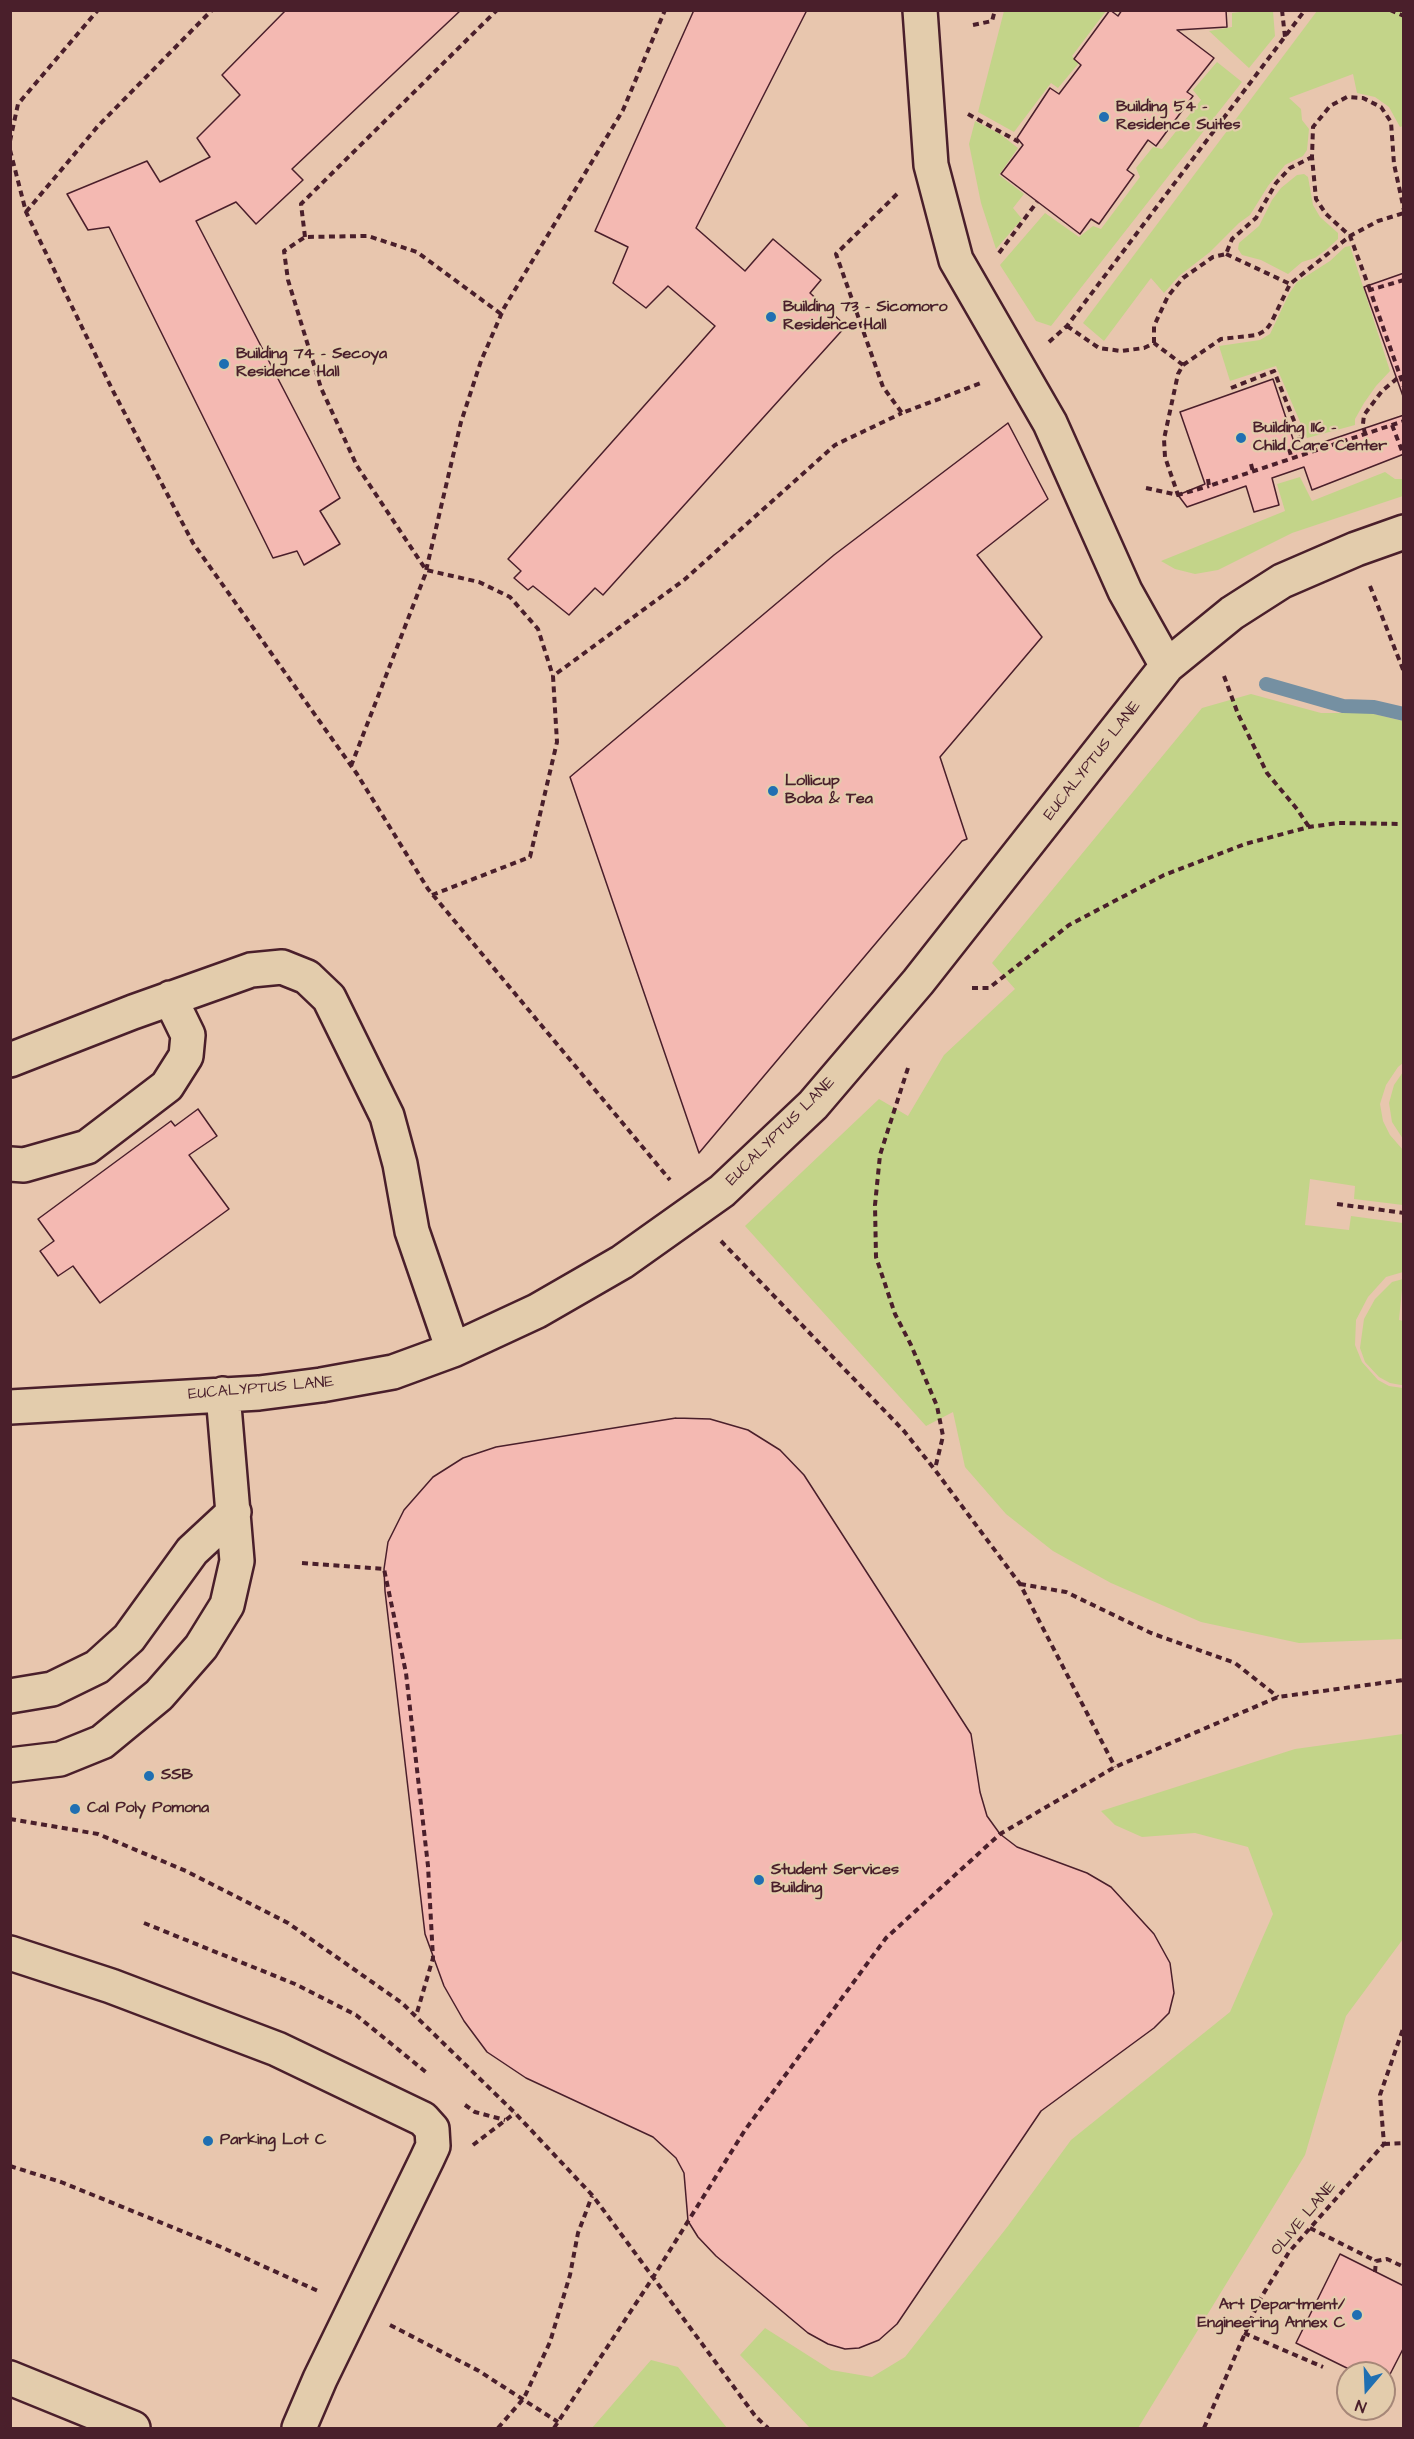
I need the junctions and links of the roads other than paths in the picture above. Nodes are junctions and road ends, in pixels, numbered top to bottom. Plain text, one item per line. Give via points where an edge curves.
1 (920, 10) edge
2 (1404, 532) edge
3 (1167, 666) junction
4 (170, 998) junction
5 (10, 1060) edge
6 (10, 1164) edge
7 (453, 1350) junction
8 (223, 1395) junction
9 (10, 1407) edge
10 (234, 1512) junction
11 (10, 1696) edge
12 (10, 1765) edge
13 (10, 1953) edge
14 (10, 2378) edge
15 (133, 2428) edge
16 (299, 2428) edge

1 - 3 street via 931,165 956,260 1050,423 1125,591
2 - 3 street, EUCALYPTUS LANE via 1282,581 1232,613
3 - 7 street, EUCALYPTUS LANE via 918,982 813,1105 762,1155 695,1212 622,1262 537,1311
4 - 5 street
4 - 6 street via 188,1035 186,1056 167,1086 87,1147 24,1165
4 - 7 street via 251,970 282,967 307,977 329,998 387,1116 412,1231
7 - 8 street, EUCALYPTUS LANE via 393,1371 321,1386
8 - 9 street, EUCALYPTUS LANE
8 - 10 street
10 - 11 street via 192,1551 129,1638 97,1667 52,1689
10 - 12 street via 237,1561 227,1605 201,1647 166,1687 102,1742 60,1759
13 - 16 street via 111,1986 277,2049 423,2119 432,2129 433,2146
14 - 15 street

